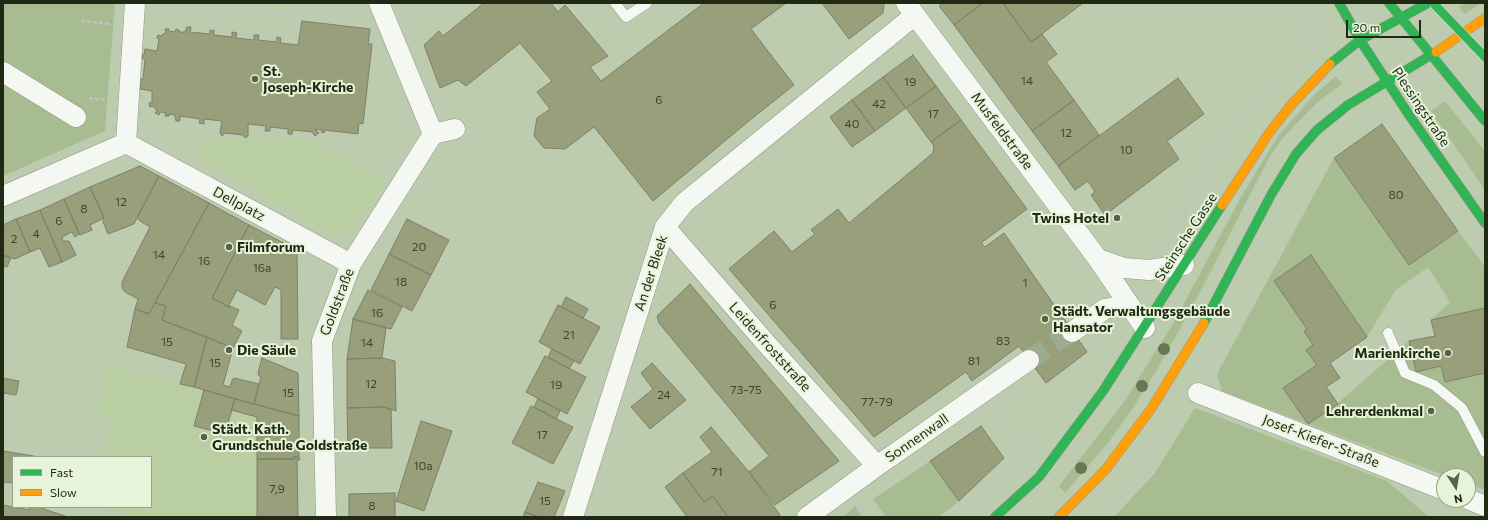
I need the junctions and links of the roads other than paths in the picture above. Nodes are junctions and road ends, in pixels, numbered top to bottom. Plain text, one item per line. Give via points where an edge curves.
1 (615, 3) edge
2 (646, 3) edge
3 (1339, 3) edge
4 (1389, 3) edge
5 (1428, 3) edge
6 (1433, 3) edge
7 (370, 5) edge
8 (911, 9) edge
9 (134, 13) edge
10 (1401, 17) junction
11 (1485, 18) edge
12 (1360, 40) junction
13 (1431, 55) junction
14 (1485, 57) edge
15 (3, 72) edge
16 (1387, 82) junction
17 (76, 117) dead end
18 (1485, 121) edge
19 (457, 128) dead end
20 (433, 134) junction
21 (126, 143) junction
22 (3, 196) edge
23 (1485, 223) edge
24 (665, 227) junction
25 (1098, 259) junction
26 (351, 264) junction
27 (1184, 265) junction
28 (1129, 304) junction
29 (1144, 328) junction
30 (1072, 332) tunnel mouth
31 (1388, 333) dead end
32 (1029, 360) tunnel mouth
33 (1198, 393) road end
34 (1485, 452) edge
35 (877, 466) junction
36 (1436, 487) edge
37 (326, 517) edge
38 (573, 517) edge
39 (807, 517) edge
40 (995, 517) edge
41 (1059, 517) edge

1 - 2 lane via 626,17
3 - 12 main road, Plessingstraße
4 - 10 main road
5 - 10 main road, Steinsche Gasse
6 - 14 main road, bridge
7 - 20 street
8 - 24 street, An der Bleek via 684,203
8 - 25 street, Musfeldstraße
9 - 21 street
10 - 12 main road, Steinsche Gasse
10 - 13 main road
11 - 13 main road
12 - 16 main road, Plessingstraße
12 - 27 main road, Steinsche Gasse via 1332,61 1308,85 1269,133
13 - 16 main road
13 - 18 main road
15 - 17 street
16 - 23 main road, Plessingstraße
16 - 41 main road via 1348,105 1318,130 1296,154 1271,195 1211,310 1151,408 1106,469
19 - 20 street
20 - 26 street, Goldstraße
21 - 22 street
21 - 26 street, Dellplatz
24 - 35 street, Leidenfroststraße
24 - 38 street, An der Bleek
25 - 27 street via 1124,268 1149,270
25 - 28 street, Musfeldstraße
26 - 37 street, Goldstraße via 322,341
27 - 29 main road, Steinsche Gasse
28 - 29 street, Musfeldstraße
28 - 30 street via 1105,309
29 - 40 main road, Steinsche Gasse via 1103,391 1039,477
31 - 34 lane via 1405,373 1434,385 1462,408
32 - 35 street, Sonnenwall
33 - 36 street, Josef-Kiefer-Straße
35 - 39 street, Sonnenwall

